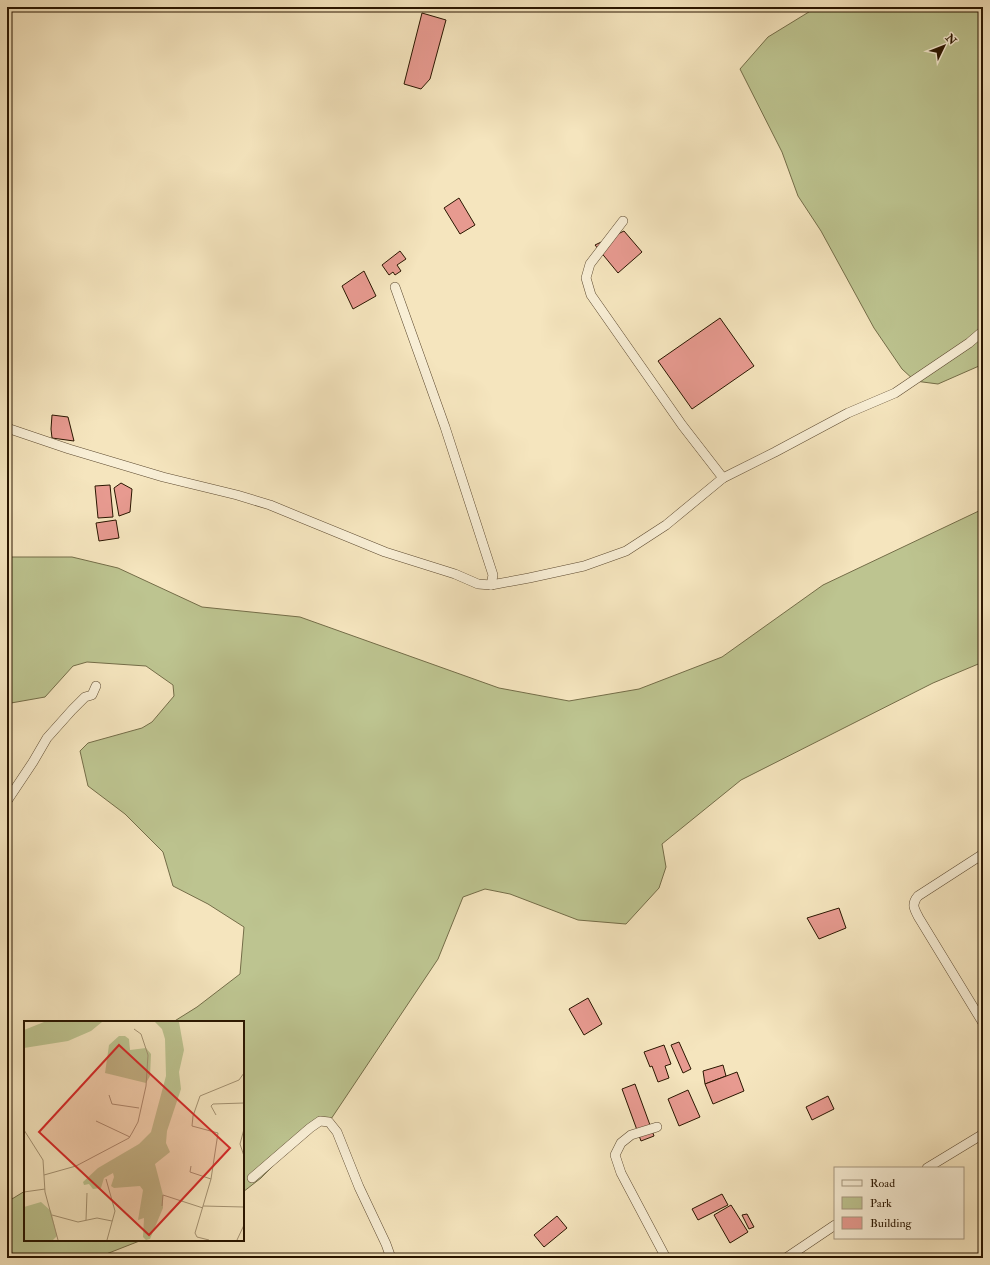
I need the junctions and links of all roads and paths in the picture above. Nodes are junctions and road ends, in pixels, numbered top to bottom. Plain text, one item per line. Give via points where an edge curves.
1 (623, 221) dead end
2 (395, 286) dead end
3 (983, 331) edge
4 (7, 428) edge
5 (723, 478) junction
6 (491, 585) junction
7 (96, 686) dead end
8 (7, 801) edge
9 (983, 854) edge
10 (983, 1023) edge
11 (657, 1127) dead end
12 (983, 1134) edge
13 (929, 1167) edge
14 (252, 1178) dead end
15 (834, 1226) edge
16 (391, 1258) edge
17 (666, 1258) edge
18 (786, 1258) edge

1 - 5 street via 590,264 586,278 591,295 682,425
2 - 6 street via 448,435 493,576
3 - 5 street via 895,393 848,413
4 - 6 street via 69,450 270,505 385,552 478,584
5 - 6 street via 666,525 626,551 584,566
7 - 8 street via 92,695 85,697 47,738
9 - 10 street via 918,896 913,907
11 - 17 street via 631,1135 621,1143 615,1155 621,1173
12 - 13 street
14 - 16 street via 310,1128 320,1121 329,1122 337,1132
15 - 18 street

